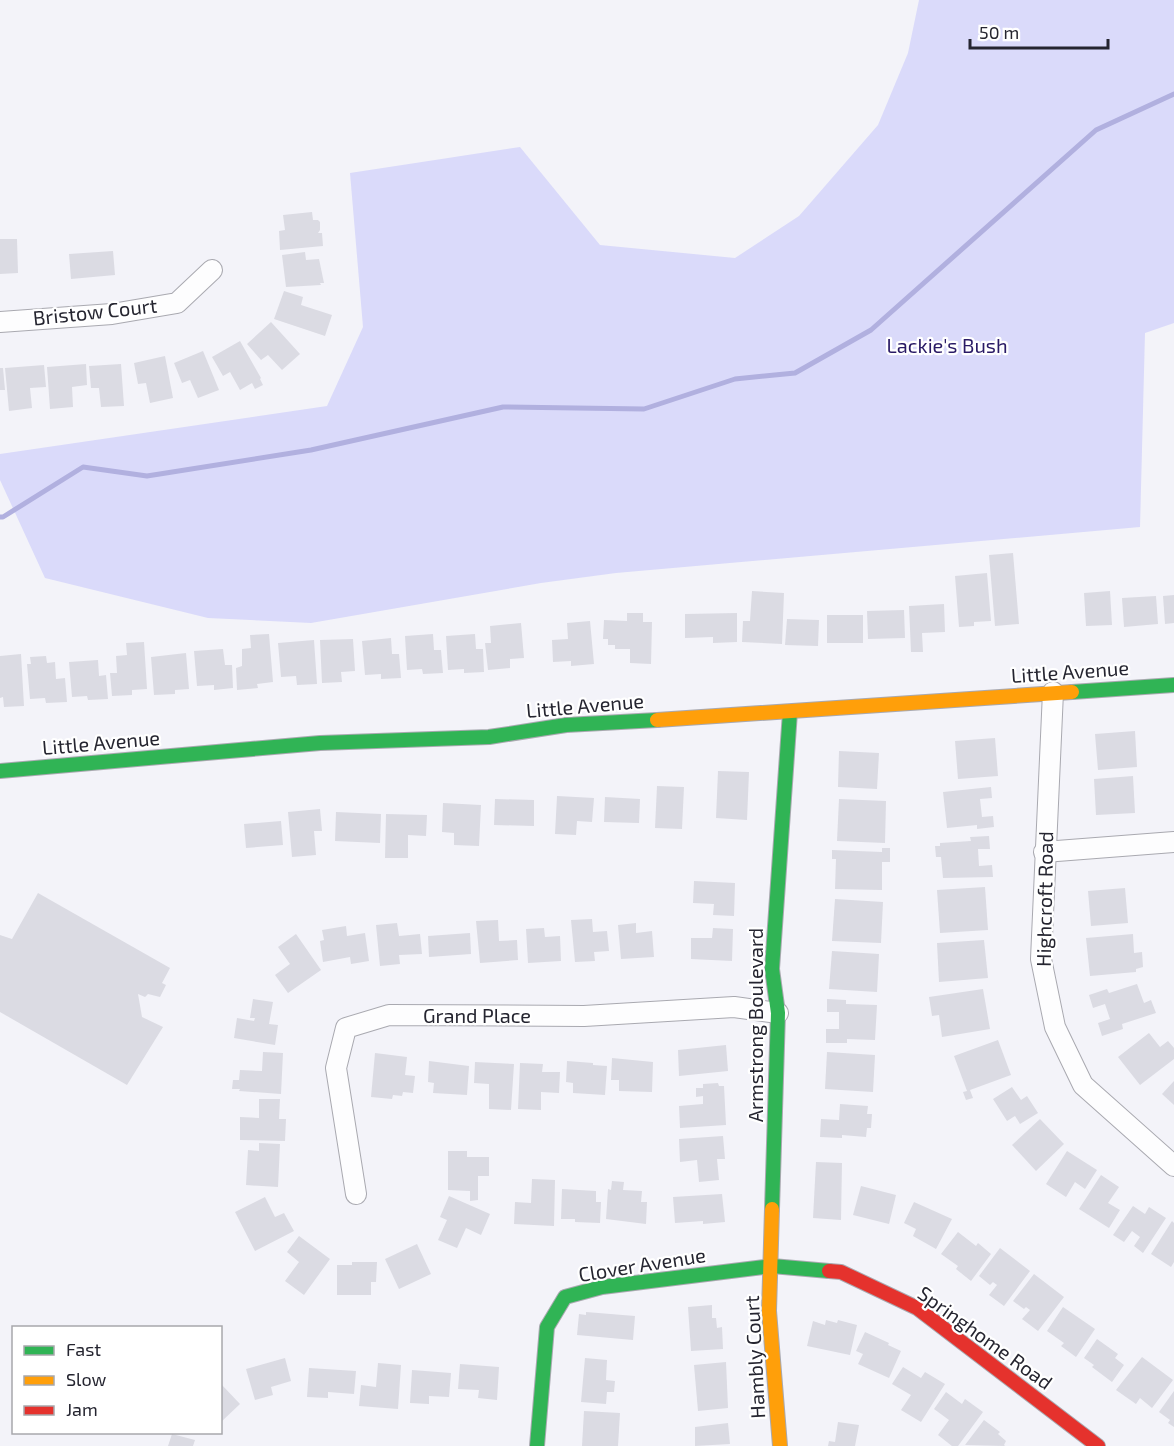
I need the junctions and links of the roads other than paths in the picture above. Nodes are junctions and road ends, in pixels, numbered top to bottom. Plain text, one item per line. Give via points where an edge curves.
1 (212, 270) dead end
2 (0, 322) edge
3 (1174, 685) edge
4 (1053, 692) junction
5 (790, 712) junction
6 (0, 771) edge
7 (1174, 842) edge
8 (1044, 852) junction
9 (778, 1013) junction
10 (1174, 1166) edge
11 (356, 1194) dead end
12 (772, 1266) junction
13 (537, 1446) edge
14 (780, 1446) edge
15 (1098, 1446) edge

1 - 2 street, Bristow Court via 177,303 112,314
3 - 4 street, Little Avenue
4 - 5 street, Little Avenue
4 - 8 street, Highcroft Road
5 - 6 street, Little Avenue via 566,725 489,737 320,743
5 - 9 street, Armstrong Boulevard via 772,969
7 - 8 street
8 - 10 street, Highcroft Road via 1041,958 1055,1027 1083,1085
9 - 11 street, Grand Place via 734,1007 584,1016 388,1015 346,1028 336,1068
9 - 12 street, Armstrong Boulevard
12 - 13 street, Clover Avenue via 602,1287 566,1297 547,1327
12 - 14 street, Hambly Court via 769,1311
12 - 15 street, Springhome Road via 841,1272 917,1308

